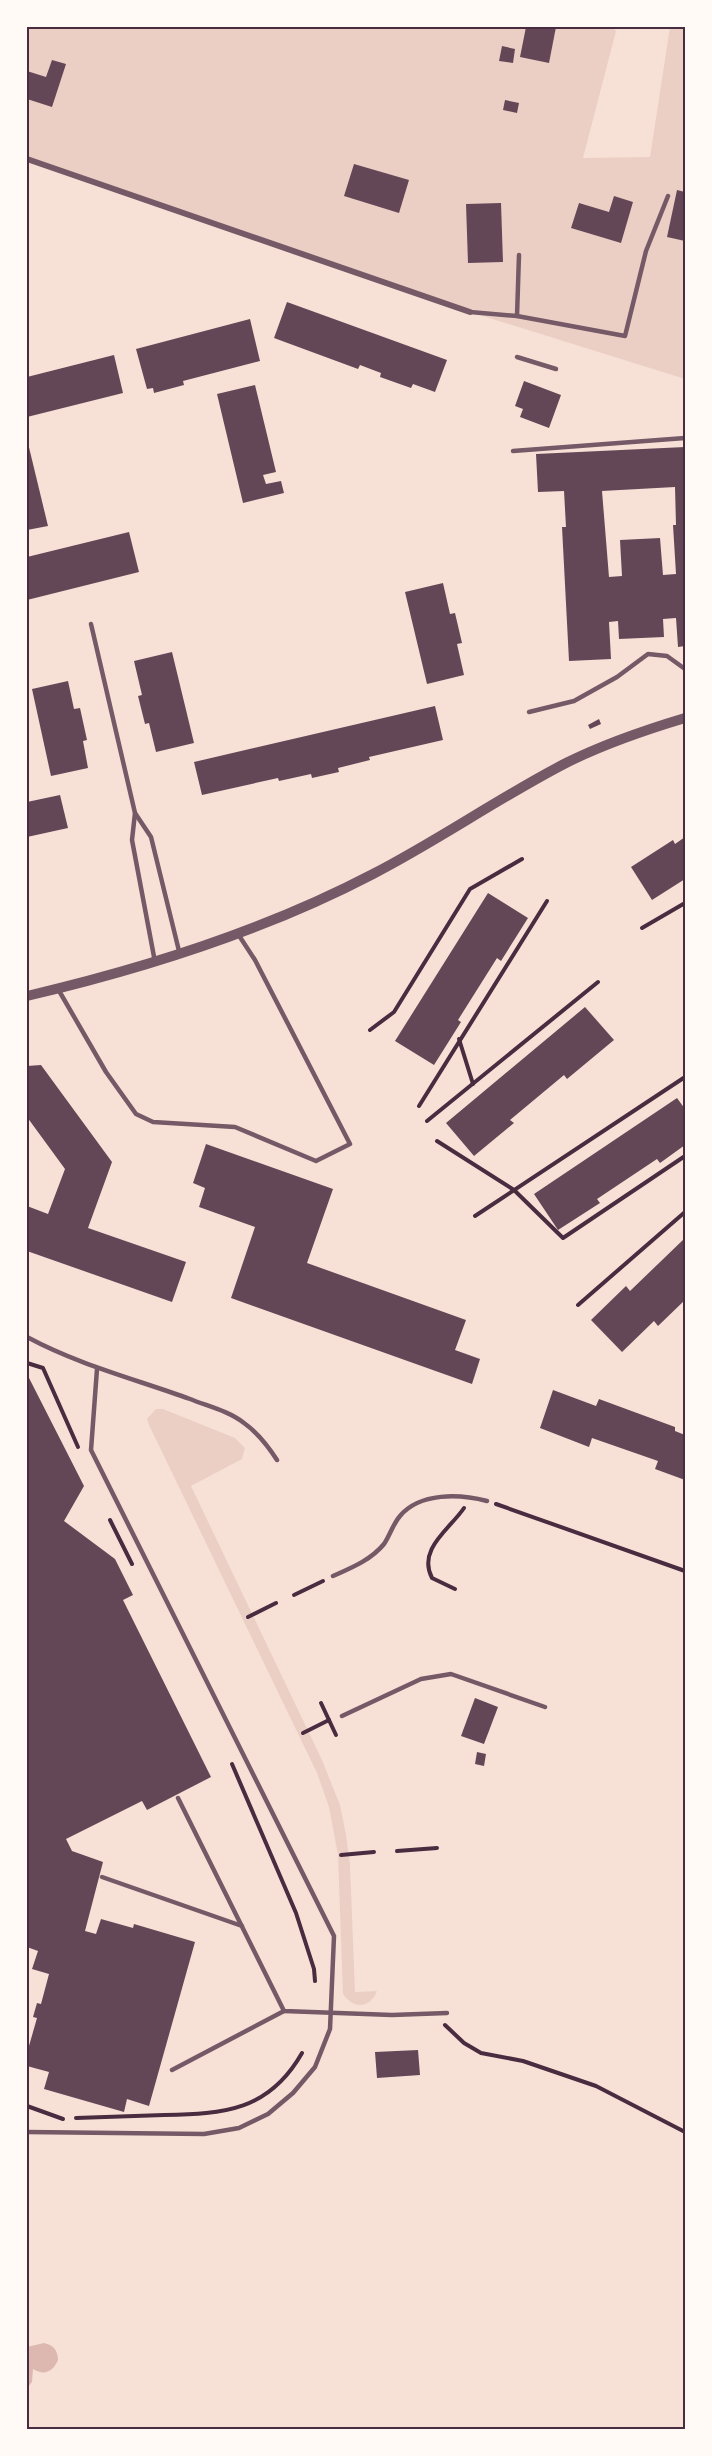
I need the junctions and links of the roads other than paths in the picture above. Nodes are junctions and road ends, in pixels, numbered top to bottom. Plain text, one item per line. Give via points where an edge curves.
1 (27, 159) edge
2 (668, 196) dead end
3 (519, 255) dead end
4 (470, 312) joint
5 (517, 316) junction
6 (517, 357) dead end
7 (556, 369) dead end
8 (685, 438) edge
9 (513, 451) dead end
10 (91, 624) dead end
11 (685, 669) edge
12 (529, 712) dead end
13 (685, 718) edge
14 (135, 813) junction
15 (238, 934) junction
16 (180, 955) junction
17 (155, 963) junction
18 (58, 989) junction
19 (27, 996) edge
20 (27, 1338) edge
21 (97, 1369) junction
22 (277, 1460) dead end
23 (488, 1501) road end
24 (333, 1576) dead end
25 (545, 1707) dead end
26 (342, 1716) dead end
27 (178, 1798) dead end
28 (102, 1878) dead end
29 (242, 1926) junction
30 (284, 2011) junction
31 (447, 2013) dead end
32 (332, 2014) junction
33 (172, 2070) dead end
34 (27, 2132) edge

1 - 4 street
2 - 5 lane via 646,251 625,336
3 - 5 lane
4 - 5 lane
6 - 7 lane
8 - 9 lane
10 - 14 lane
11 - 12 lane via 667,656 648,654 574,701
13 - 15 street via 567,762 375,873
14 - 16 lane via 156,850
14 - 17 lane via 132,840
15 - 16 street
15 - 18 lane via 350,1143 316,1161 235,1127 153,1122 136,1114
16 - 17 street
17 - 18 street
18 - 19 street
20 - 21 lane
21 - 22 lane via 244,1422
21 - 32 lane via 91,1450 334,1936
23 - 24 lane via 436,1496 419,1502 401,1515 384,1544 372,1555
25 - 26 lane via 451,1674 421,1679
27 - 29 lane
28 - 29 lane
29 - 30 lane
30 - 32 lane
30 - 33 lane
31 - 32 lane
32 - 34 lane via 315,2067 283,2104 239,2128 204,2134

